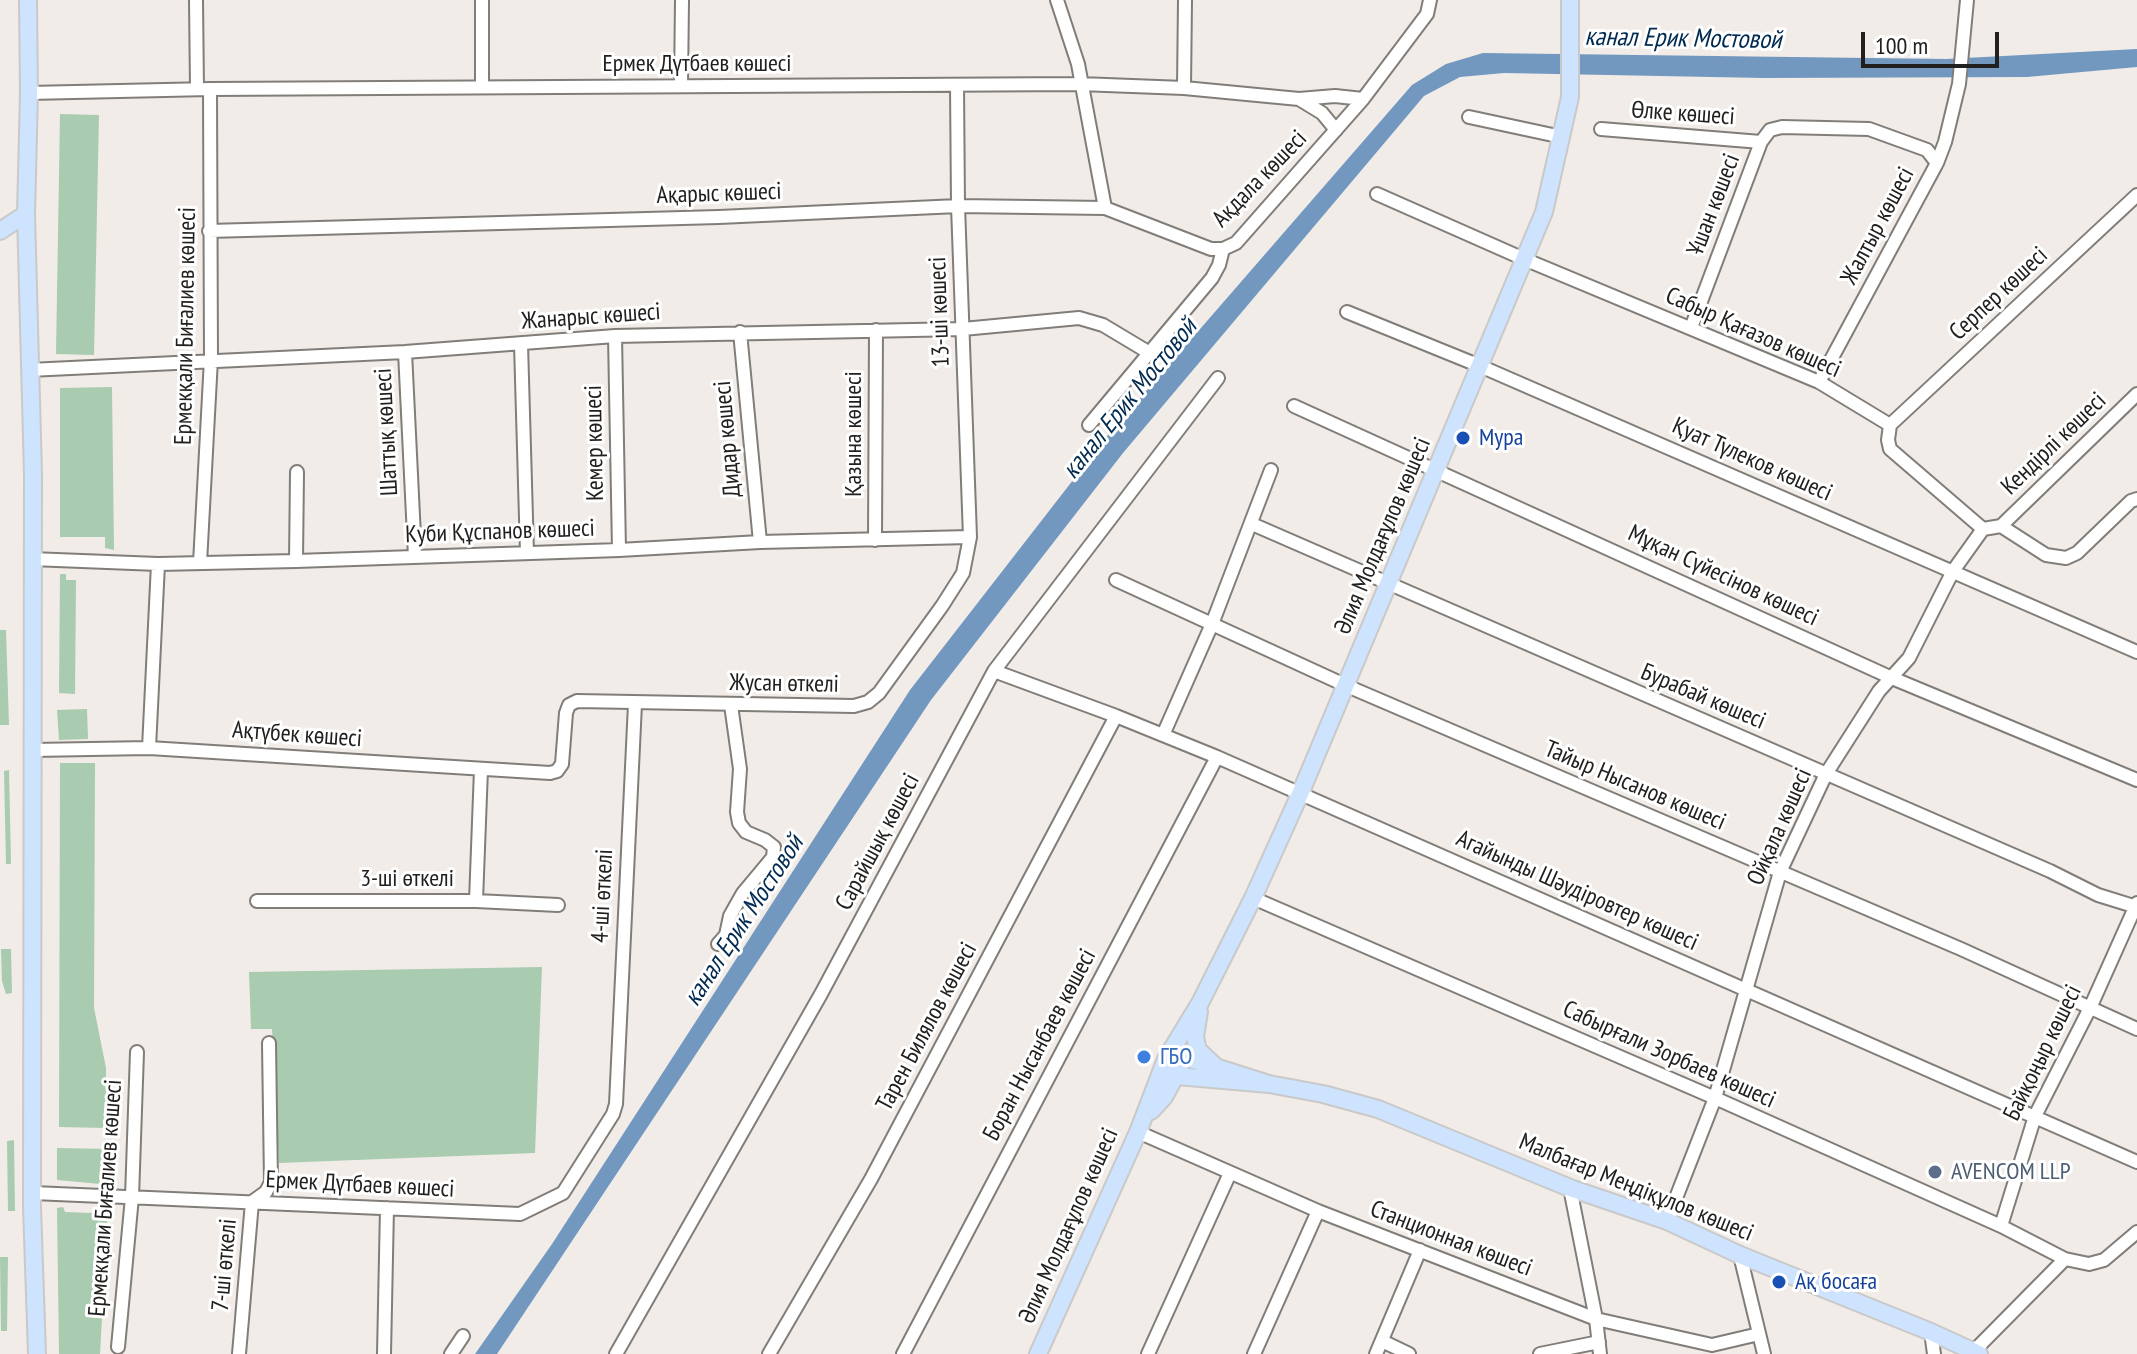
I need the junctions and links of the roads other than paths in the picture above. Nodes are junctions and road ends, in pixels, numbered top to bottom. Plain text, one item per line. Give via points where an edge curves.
1 (28, 0) edge
2 (196, 0) edge
3 (482, 0) edge
4 (682, 0) edge
5 (1057, 0) edge
6 (1185, 0) edge
7 (1430, 0) edge
8 (1570, 0) edge
9 (1967, 0) edge
10 (1080, 84) junction
11 (957, 85) junction
12 (681, 86) junction
13 (482, 87) junction
14 (1184, 88) junction
15 (204, 89) junction
16 (29, 93) junction
17 (1299, 99) junction
18 (1363, 99) junction
19 (1469, 117) dead end
20 (1601, 129) dead end
21 (1336, 130) junction
22 (1562, 137) junction
23 (1761, 142) junction
24 (1937, 163) junction
25 (1377, 194) dead end
26 (2137, 195) edge
27 (958, 206) junction
28 (1105, 208) junction
29 (26, 214) junction
30 (0, 231) edge
31 (209, 231) junction
32 (1223, 249) junction
33 (1524, 259) junction
34 (1347, 312) dead end
35 (1691, 328) junction
36 (963, 329) junction
37 (876, 330) junction
38 (740, 332) junction
39 (615, 336) junction
40 (521, 344) junction
41 (405, 352) junction
42 (1148, 352) junction
43 (211, 359) junction
44 (1480, 366) junction
45 (29, 370) junction
46 (1218, 378) dead end
47 (1819, 382) junction
48 (2137, 394) edge
49 (1294, 406) dead end
50 (1089, 425) dead end
51 (1890, 425) junction
52 (1271, 470) dead end
53 (1437, 470) junction
54 (297, 472) dead end
55 (2137, 499) edge
56 (1252, 524) junction
57 (2001, 526) junction
58 (1983, 529) junction
59 (970, 537) junction
60 (875, 540) junction
61 (760, 542) junction
62 (619, 550) junction
63 (527, 553) junction
64 (415, 557) junction
65 (31, 559) junction
66 (296, 561) junction
67 (200, 563) junction
68 (158, 564) junction
69 (1953, 571) junction
70 (1116, 580) dead end
71 (1389, 585) junction
72 (1212, 624) junction
73 (2137, 652) edge
74 (994, 671) junction
75 (1892, 678) junction
76 (1347, 686) junction
77 (635, 704) junction
78 (731, 705) junction
79 (1116, 716) junction
80 (1163, 735) junction
81 (149, 748) junction
82 (33, 750) junction
83 (1217, 757) junction
84 (481, 769) junction
85 (557, 771) joint
86 (1826, 774) junction
87 (2137, 780) edge
88 (1300, 794) junction
89 (1780, 872) junction
90 (1253, 898) junction
91 (257, 901) dead end
92 (476, 901) junction
93 (558, 905) dead end
94 (2136, 905) edge
95 (718, 944) dead end
96 (1746, 988) junction
97 (1200, 1003) junction
98 (2090, 1008) junction
99 (2137, 1029) edge
100 (269, 1043) dead end
101 (137, 1052) dead end
102 (1184, 1057) junction
103 (1166, 1059) junction
104 (1215, 1074) junction
105 (1177, 1076) junction
106 (616, 1090) joint
107 (1164, 1097) junction
108 (1715, 1098) junction
109 (2035, 1116) junction
110 (1141, 1125) junction
111 (2137, 1162) edge
112 (1230, 1173) junction
113 (1570, 1188) junction
114 (33, 1193) junction
115 (132, 1197) junction
116 (252, 1202) junction
117 (387, 1208) junction
118 (1318, 1211) junction
119 (1667, 1221) junction
120 (2001, 1226) junction
121 (2137, 1232) edge
122 (1420, 1250) junction
123 (1740, 1255) junction
124 (2065, 1259) junction
125 (1596, 1319) junction
126 (1931, 1332) junction
127 (1759, 1334) junction
128 (463, 1336) dead end
129 (1382, 1341) junction
130 (118, 1347) dead end
131 (1599, 1348) edge
132 (1976, 1353) edge
133 (37, 1354) edge
134 (239, 1354) edge
135 (384, 1354) edge
136 (451, 1354) edge
137 (616, 1354) edge
138 (769, 1354) edge
139 (903, 1354) edge
140 (1038, 1354) edge
141 (1148, 1354) edge
142 (1254, 1354) edge
143 (1376, 1354) edge
144 (1409, 1354) edge
145 (1540, 1354) edge
146 (1764, 1354) edge
147 (1934, 1354) edge

1 - 16 main road
2 - 15 street, Ермекқали Биғалиев көшесі
3 - 13 street
4 - 12 street
5 - 10 street
6 - 14 street
7 - 18 street, Ақдала көшесі via 1427,14
8 - 22 main road, Әлия Молдағұлов көшесі via 1572,74
9 - 24 street, Жалтыр көшесі via 1959,84
10 - 11 street, Ермек Дүтбаев көшесi
10 - 14 street, Ермек Дүтбаев көшесi
10 - 28 street
11 - 12 street, Ермек Дүтбаев көшесi
11 - 27 street, 13-ші көшесi
12 - 13 street, Ермек Дүтбаев көшесi
13 - 15 street, Ермек Дүтбаев көшесi
14 - 17 street, Ермек Дүтбаев көшесi
15 - 16 street, Ермек Дүтбаев көшесi
15 - 31 street, Ермекқали Биғалиев көшесі
16 - 29 main road
17 - 18 street, Ермек Дүтбаев көшесi
17 - 21 street via 1322,113
18 - 21 street, Ақдала көшесі
19 - 22 street
20 - 23 street, Өлке көшесі
21 - 32 street, Ақдала көшесі via 1236,243
22 - 33 main road, Әлия Молдағұлов көшесі via 1544,212
23 - 24 street, Өлке көшесі via 1770,130 1782,127 1869,129 1927,150
23 - 35 street, Ұшан көшесі
24 - 47 street, Жалтыр көшесі
25 - 33 street, Сабыр Қағазов көшесі
26 - 51 street, Серпер көшесі
27 - 28 street, Ақарыс көшесi
27 - 31 street, Ақарыс көшесi
27 - 36 street, 13-ші көшесi
28 - 32 street, Ақарыс көшесi
29 - 30 main road
29 - 45 main road
31 - 43 street, Ермекқали Биғалиев көшесі
32 - 42 street, Ақдала көшесі via 1212,278
33 - 35 street, Сабыр Қағазов көшесі
33 - 44 main road, Әлия Молдағұлов көшесі
34 - 44 street, Қуат Түлеков көшесі
35 - 47 street, Сабыр Қағазов көшесі
36 - 37 street, Жанарыс көшесі
36 - 42 street, Жанарыс көшесі via 1079,318 1103,325
36 - 59 street, 13-ші көшесi
37 - 38 street, Жанарыс көшесі
37 - 60 street, Қазына көшесі
38 - 39 street, Жанарыс көшесі
38 - 61 street, Дидар көшесі
39 - 40 street, Жанарыс көшесі
39 - 62 street, Кемер көшесі
40 - 41 street, Жанарыс көшесі
40 - 63 street
41 - 43 street, Жанарыс көшесі
41 - 64 street, Шаттық көшесі
42 - 50 street, Ақдала көшесі
43 - 45 street, Жанарыс көшесі
43 - 67 street, Ермекқали Биғалиев көшесі
44 - 53 main road, Әлия Молдағұлов көшесі
44 - 69 street, Қуат Түлеков көшесі
45 - 65 main road
46 - 74 street, Сарайшық көшесі
47 - 51 street, Сабыр Қағазов көшесі
48 - 57 street, Кендірлі көшесі
49 - 53 street, Мұқан Сүйесінов көшесі
51 - 58 street via 1890,449
52 - 56 street
53 - 71 main road, Әлия Молдағұлов көшесі
53 - 75 street, Мұқан Сүйесінов көшесі
54 - 66 street
55 - 57 street via 2066,558 2046,555
56 - 71 street, Бурабай көшесi
56 - 72 street
57 - 58 street
58 - 69 street, Ойқала көшесі
59 - 60 street, Куби Құспанов көшесi
59 - 78 street, Жусан өткелі via 963,573 868,702
60 - 61 street, Куби Құспанов көшесi
61 - 62 street, Куби Құспанов көшесi
62 - 63 street, Куби Құспанов көшесi
63 - 64 street, Куби Құспанов көшесi
64 - 66 street, Куби Құспанов көшесi
65 - 68 street, Куби Құспанов көшесi
65 - 82 main road
66 - 67 street, Куби Құспанов көшесi
67 - 68 street, Куби Құспанов көшесi
68 - 81 street
69 - 73 street, Қуат Түлеков көшесі
69 - 75 street, Ойқала көшесі via 1909,658
70 - 72 street, Тайыр Нысанов көшесi
71 - 76 main road, Әлия Молдағұлов көшесі
71 - 86 street, Бурабай көшесi
72 - 76 street, Тайыр Нысанов көшесi
72 - 80 street
74 - 79 street, Агайынды Шәудіровтер көшесi
74 - 137 street, Сарайшық көшесі via 821,994
75 - 86 street, Ойқала көшесі
75 - 87 street, Мұқан Сүйесінов көшесі
76 - 88 main road, Әлия Молдағұлов көшесі
76 - 89 street, Тайыр Нысанов көшесi
77 - 78 street, Жусан өткелі
77 - 85 street, Жусан өткелі via 569,705
77 - 106 street, 4-шi өткелi
78 - 95 street via 740,769 739,823 774,847 773,857 743,893
79 - 80 street, Агайынды Шәудіровтер көшесi
79 - 138 street, Тарен Билялов көшесі via 871,1179
80 - 83 street, Агайынды Шәудіровтер көшесi
81 - 82 street, Ақтүбек көшесi
81 - 84 street, Ақтүбек көшесi
82 - 114 main road
83 - 88 street, Агайынды Шәудіровтер көшесi
83 - 139 street, Боран Нысанбаев көшесі
84 - 85 street, Ақтүбек көшесi
84 - 92 street
86 - 89 street, Ойқала көшесі
86 - 94 street, Бурабай көшесi via 2098,895
88 - 90 main road, Әлия Молдағұлов көшесі
88 - 96 street, Агайынды Шәудіровтер көшесi
89 - 96 street, Ойқала көшесі
89 - 98 street, Тайыр Нысанов көшесi
90 - 97 main road, Әлия Молдағұлов көшесі
90 - 108 street, Сабырғали Зорбаев көшесі
91 - 92 street, 3-шi өткелi
92 - 93 street, 3-шi өткелi
94 - 98 street, Байқоңыр көшесi
96 - 108 street, Ойқала көшесі
96 - 109 street, Агайынды Шәудіровтер көшесi
97 - 102 main road, Әлия Молдағұлов көшесі
97 - 103 main road, Әлия Молдағұлов көшесі
97 - 104 main road via 1195,1037
98 - 99 street, Тайыр Нысанов көшесi
98 - 109 street, Байқоңыр көшесi
100 - 116 street, 7-шi өткелi via 271,1182
101 - 115 street, Ермекқали Биғалиев көшесі
102 - 103 main road, Малбағар Меңдіқұлов көшесі
102 - 104 main road, Малбағар Меңдіқұлов көшесі
102 - 105 main road, Әлия Молдағұлов көшесі
103 - 105 main road
103 - 110 main road, Әлия Молдағұлов көшесі
104 - 105 main road, Малбағар Меңдіқұлов көшесі
104 - 107 main road
104 - 113 main road, Малбағар Меңдіқұлов көшесі via 1378,1109
105 - 107 main road, Әлия Молдағұлов көшесі
106 - 117 street, Ермек Дүтбаев көшесi via 613,1114 563,1193 543,1205 520,1214
107 - 110 main road, Әлия Молдағұлов көшесі
108 - 119 street, Ойқала көшесі
108 - 120 street, Сабырғали Зорбаев көшесі
109 - 111 street, Агайынды Шәудіровтер көшесi
109 - 120 street, Байқоңыр көшесi
110 - 112 street, Станционная көшесі
110 - 140 main road, Әлия Молдағұлов көшесі
112 - 118 street, Станционная көшесі
112 - 141 street
113 - 119 main road, Малбағар Меңдіқұлов көшесі
113 - 125 street
114 - 115 street, Ермек Дүтбаев көшесi
114 - 133 main road
115 - 116 street, Ермек Дүтбаев көшесi
115 - 130 street, Ермекқали Биғалиев көшесі
116 - 117 street, Ермек Дүтбаев көшесi
116 - 134 street, 7-шi өткелi
117 - 135 street
118 - 122 street, Станционная көшесі
118 - 142 street
119 - 123 main road, Малбағар Меңдіқұлов көшесі
120 - 124 street, Сабырғали Зорбаев көшесі
121 - 124 street via 2104,1260 2089,1264
122 - 125 street, Станционная көшесі
122 - 129 street
123 - 126 main road, Малбағар Меңдіқұлов көшесі
123 - 127 street
124 - 132 street
125 - 127 street, Станционная көшесі via 1712,1345
125 - 131 street
126 - 132 main road, Малбағар Меңдіқұлов көшесі
126 - 147 street
127 - 146 street
128 - 136 street
129 - 143 street
129 - 144 street
131 - 145 street

